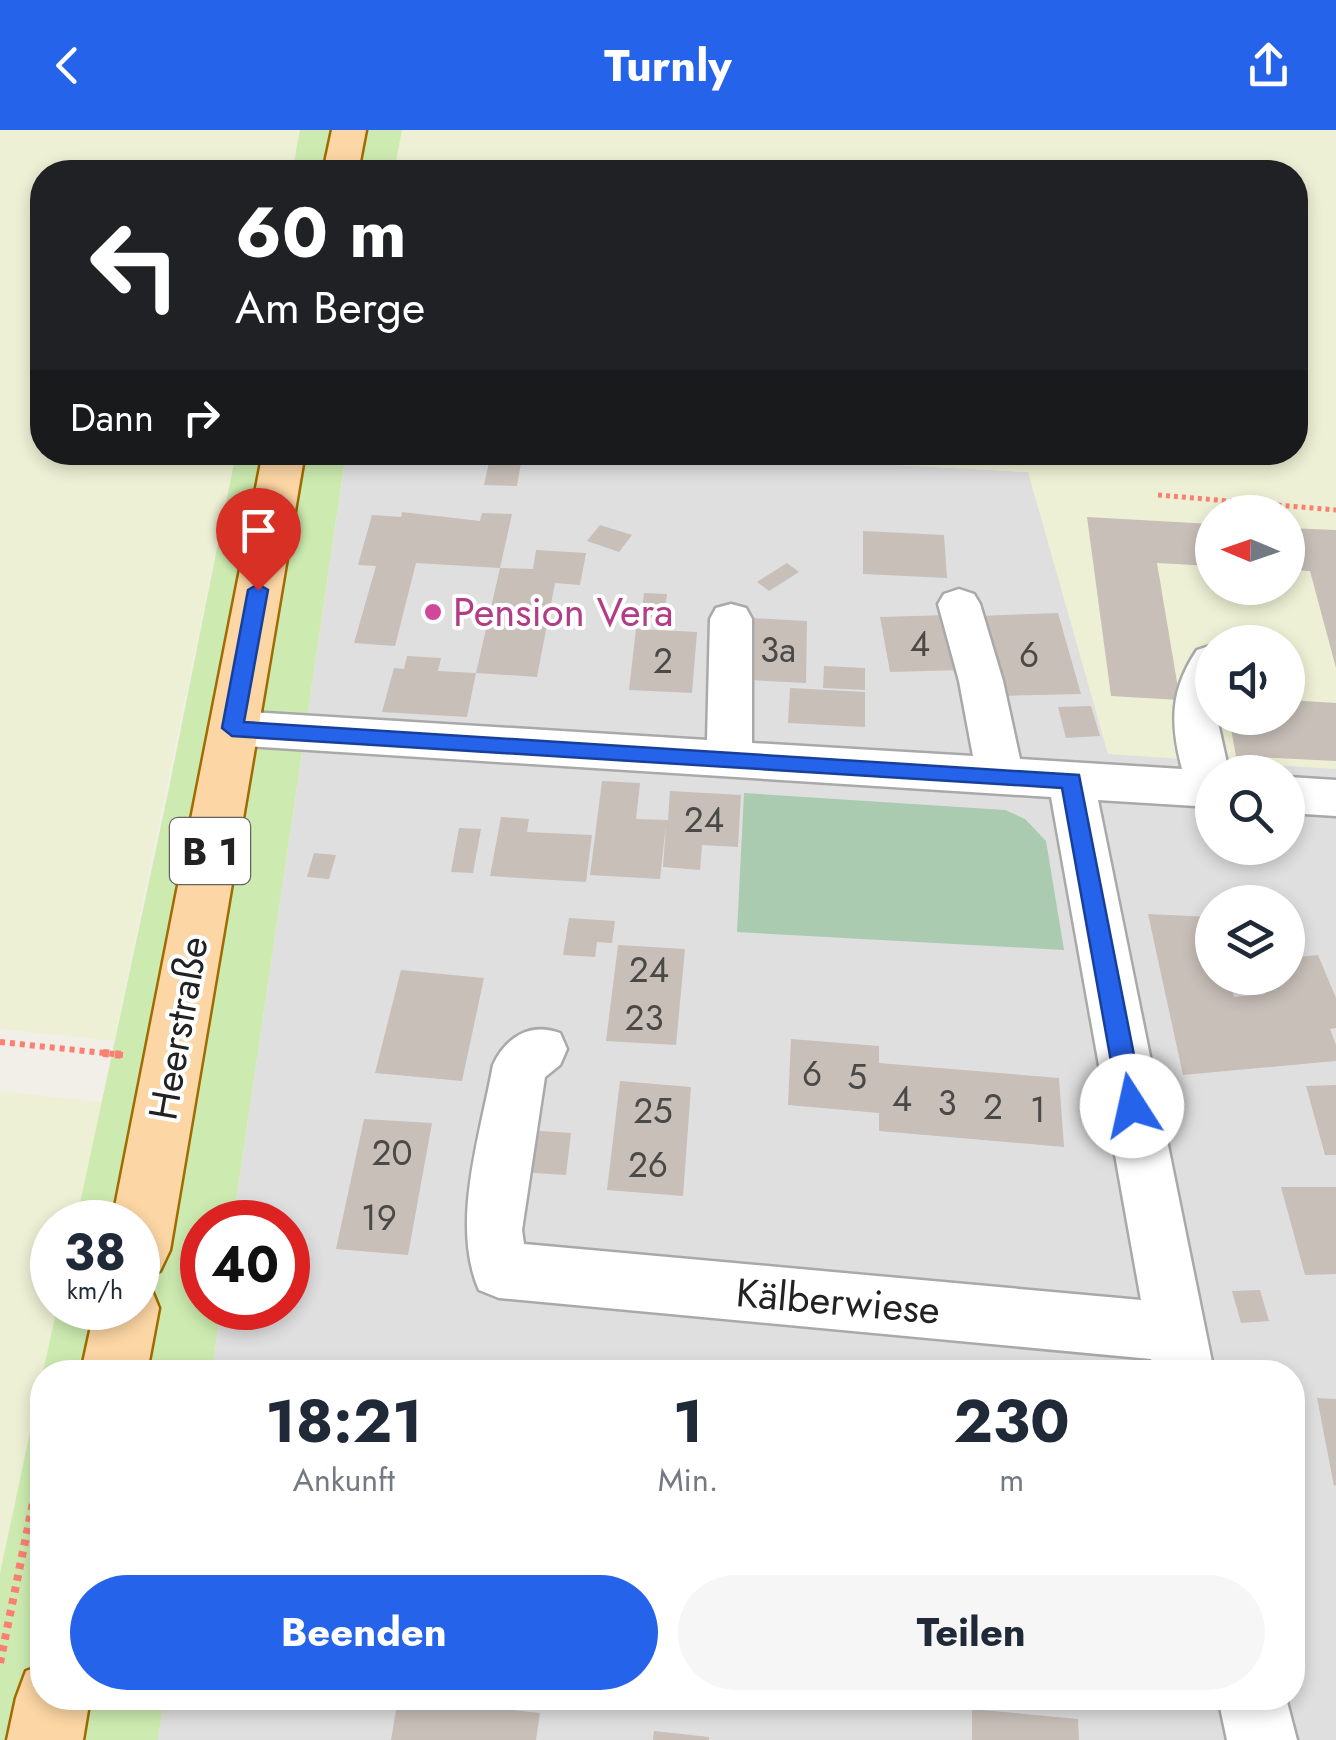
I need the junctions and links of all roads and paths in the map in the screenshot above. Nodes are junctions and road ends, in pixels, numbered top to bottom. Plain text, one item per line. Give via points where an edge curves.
1 (349, 130) edge
2 (343, 160) edge
3 (282, 465) edge
4 (1158, 495) dead end
5 (1336, 510) edge
6 (958, 604) dead end
7 (732, 618) dead end
8 (1195, 689) edge
9 (1195, 718) edge
10 (232, 728) junction
11 (729, 759) junction
12 (1000, 776) junction
13 (1072, 780) junction
14 (1195, 788) edge
15 (1305, 796) edge
16 (1336, 798) edge
17 (0, 1042) edge
18 (540, 1049) dead end
19 (174, 1054) junction
20 (147, 1200) edge
21 (122, 1330) edge
22 (1180, 1352) edge
23 (116, 1360) edge
24 (30, 1517) edge
25 (0, 1663) edge
26 (51, 1710) edge
27 (1255, 1710) edge
28 (45, 1740) edge
29 (1262, 1740) edge

1 - 2 main road
3 - 10 main road, Heerstraße / B 1
4 - 5 path
6 - 12 street
7 - 11 street
8 - 9 street
10 - 11 street
10 - 19 main road, Heerstraße / B 1
11 - 12 street
12 - 13 street
13 - 14 street
13 - 22 street
15 - 16 street
17 - 19 path via 126,1056
18 - 22 street, Kälberwiese via 520,1065 493,1230 499,1270
19 - 20 main road, Heerstraße / B 1
21 - 23 main road
24 - 25 path
26 - 28 main road
27 - 29 street

